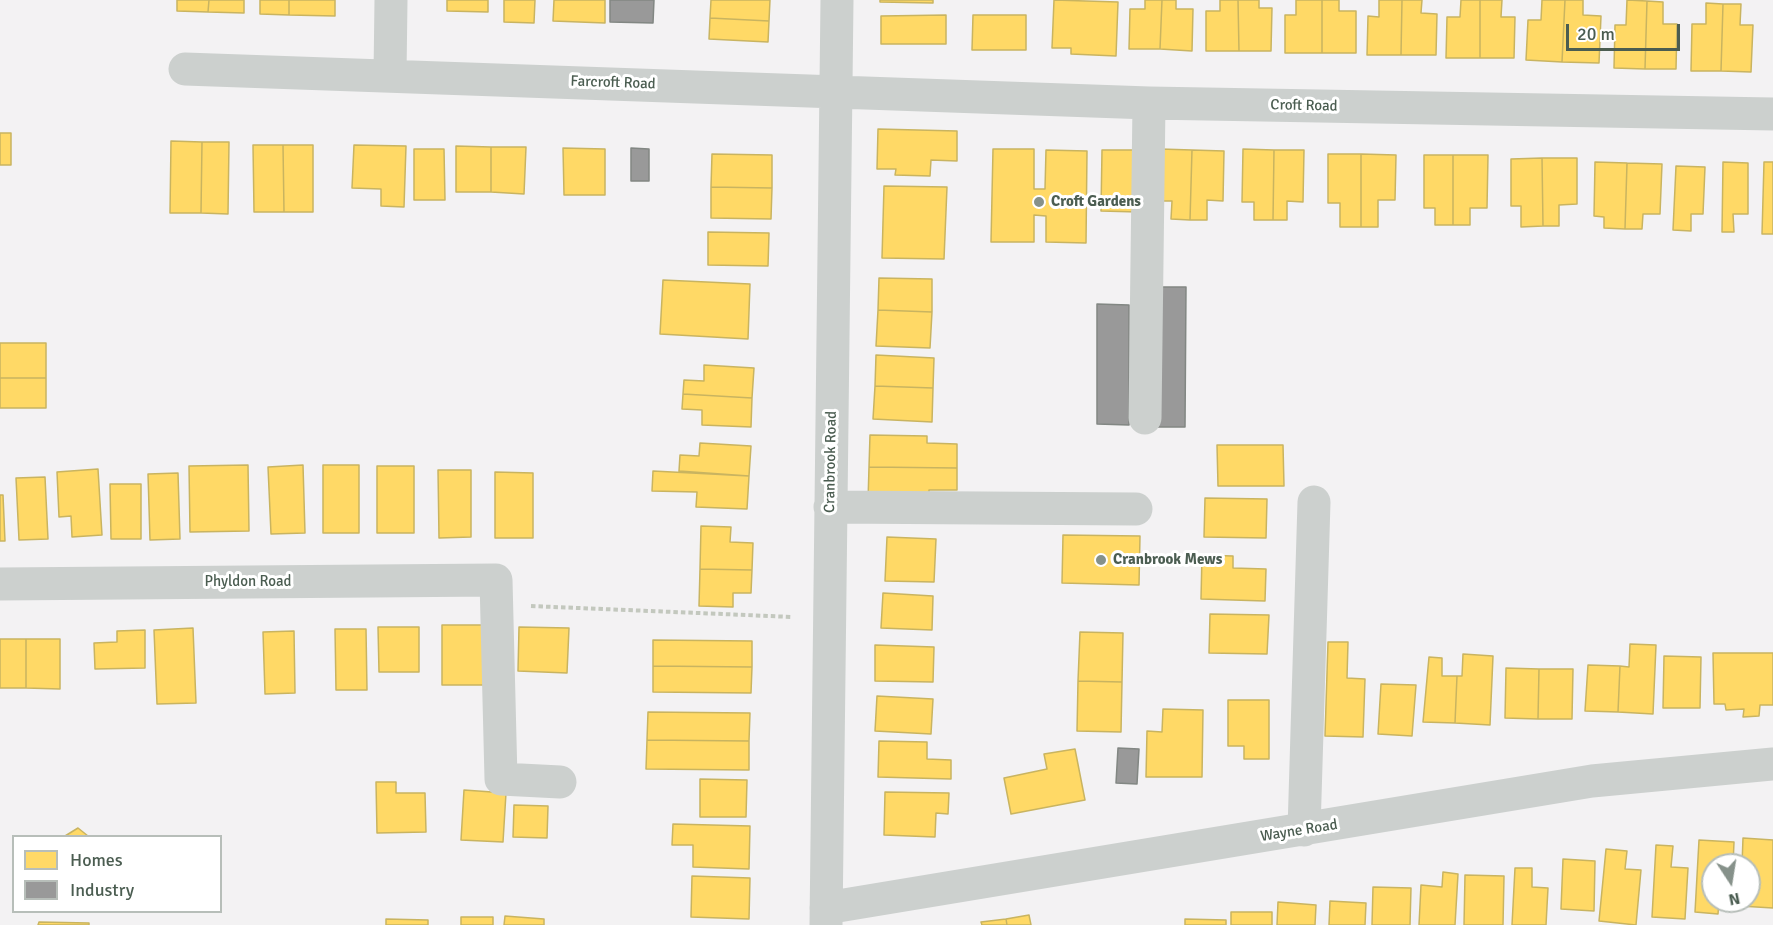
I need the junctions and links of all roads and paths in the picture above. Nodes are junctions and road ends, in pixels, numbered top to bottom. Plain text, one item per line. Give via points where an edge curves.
1 (391, 0) edge
2 (837, 0) edge
3 (185, 69) dead end
4 (390, 75) junction
5 (836, 91) junction
6 (1149, 103) junction
7 (1773, 114) edge
8 (1144, 418) dead end
9 (1314, 502) dead end
10 (830, 507) junction
11 (1136, 509) dead end
12 (496, 580) junction
13 (0, 584) edge
14 (830, 618) junction
15 (1773, 764) edge
16 (560, 782) dead end
17 (1304, 830) junction
18 (826, 917) edge

1 - 4 street
2 - 5 street, Cranbrook Road
3 - 4 street, Farcroft Road
4 - 5 street, Farcroft Road
5 - 6 street, Croft Road
5 - 10 street, Cranbrook Road
6 - 7 street, Croft Road
6 - 8 street
9 - 17 street
10 - 11 street
10 - 14 street, Cranbrook Road
12 - 13 street, Phyldon Road
12 - 14 path via 532,607
12 - 16 street via 501,779
14 - 18 street, Cranbrook Road
15 - 17 street, Wayne Road via 1592,781
17 - 18 street, Wayne Road

